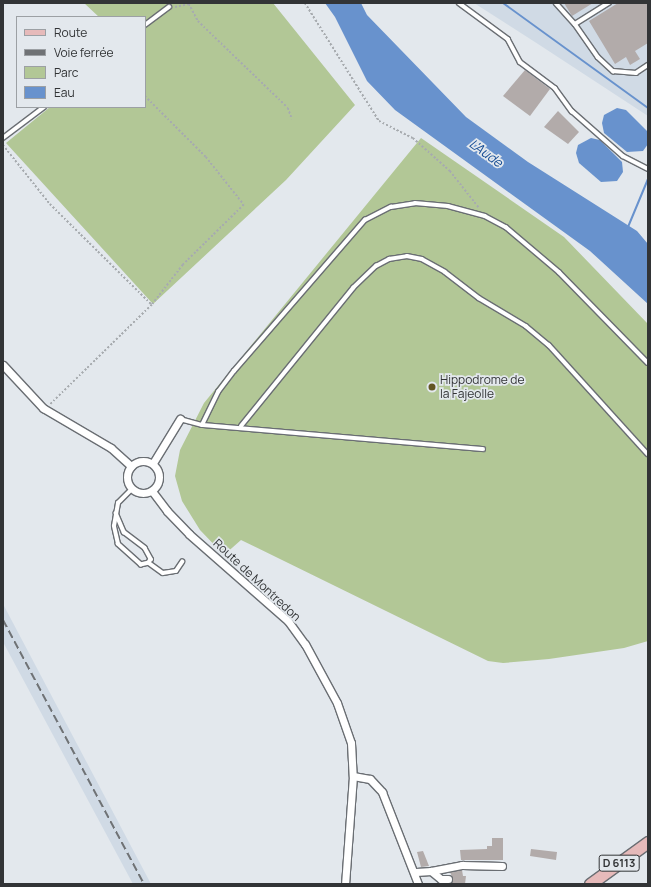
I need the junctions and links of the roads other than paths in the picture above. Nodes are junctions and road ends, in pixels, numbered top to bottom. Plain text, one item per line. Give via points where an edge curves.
1 (459, 3) edge
2 (556, 3) edge
3 (609, 3) edge
4 (169, 7) road end
5 (146, 24) edge
6 (575, 24) junction
7 (648, 65) edge
8 (43, 108) edge
9 (3, 138) edge
10 (648, 169) edge
11 (648, 363) edge
12 (3, 365) edge
13 (180, 418) joint
14 (202, 425) junction
15 (241, 426) junction
16 (483, 449) dead end
17 (648, 454) edge
18 (153, 463) junction
19 (131, 466) junction
20 (132, 489) junction
21 (152, 491) junction
22 (116, 513) junction
23 (182, 562) dead end
24 (149, 564) junction
25 (354, 776) junction
26 (648, 842) edge
27 (502, 866) dead end
28 (431, 871) junction
29 (416, 872) junction
30 (448, 879) dead end
31 (345, 884) edge
32 (418, 884) edge
33 (590, 884) edge

1 - 10 lane via 508,40 520,62 555,88 572,111 623,156
2 - 6 lane
3 - 6 lane
4 - 5 lane
6 - 7 lane via 598,57 613,71 636,73
8 - 9 lane
11 - 14 lane via 528,243 485,216 448,206 415,203 391,207 365,220 234,371 218,392
12 - 19 street via 45,410 111,448
13 - 14 lane
13 - 18 street
14 - 15 lane
15 - 16 lane
15 - 17 lane via 353,288 376,266 389,259 407,256 422,259 445,272 479,298 526,326 549,345
18 - 19 street via 142,460
18 - 21 street via 160,477
19 - 20 street via 127,476
20 - 21 street via 138,493
20 - 22 lane via 118,503
21 - 25 street, Route de Montredon via 167,511 288,621 305,644 346,724
22 - 24 lane via 124,532 145,548 152,559
22 - 24 lane via 114,526 118,544 141,565
23 - 24 lane via 176,571 163,573
25 - 29 street via 370,779 382,792
25 - 31 street, Route de Montredon
26 - 33 main road, D 6113
27 - 28 street via 462,865
28 - 29 street
28 - 30 street via 440,880
29 - 32 street

